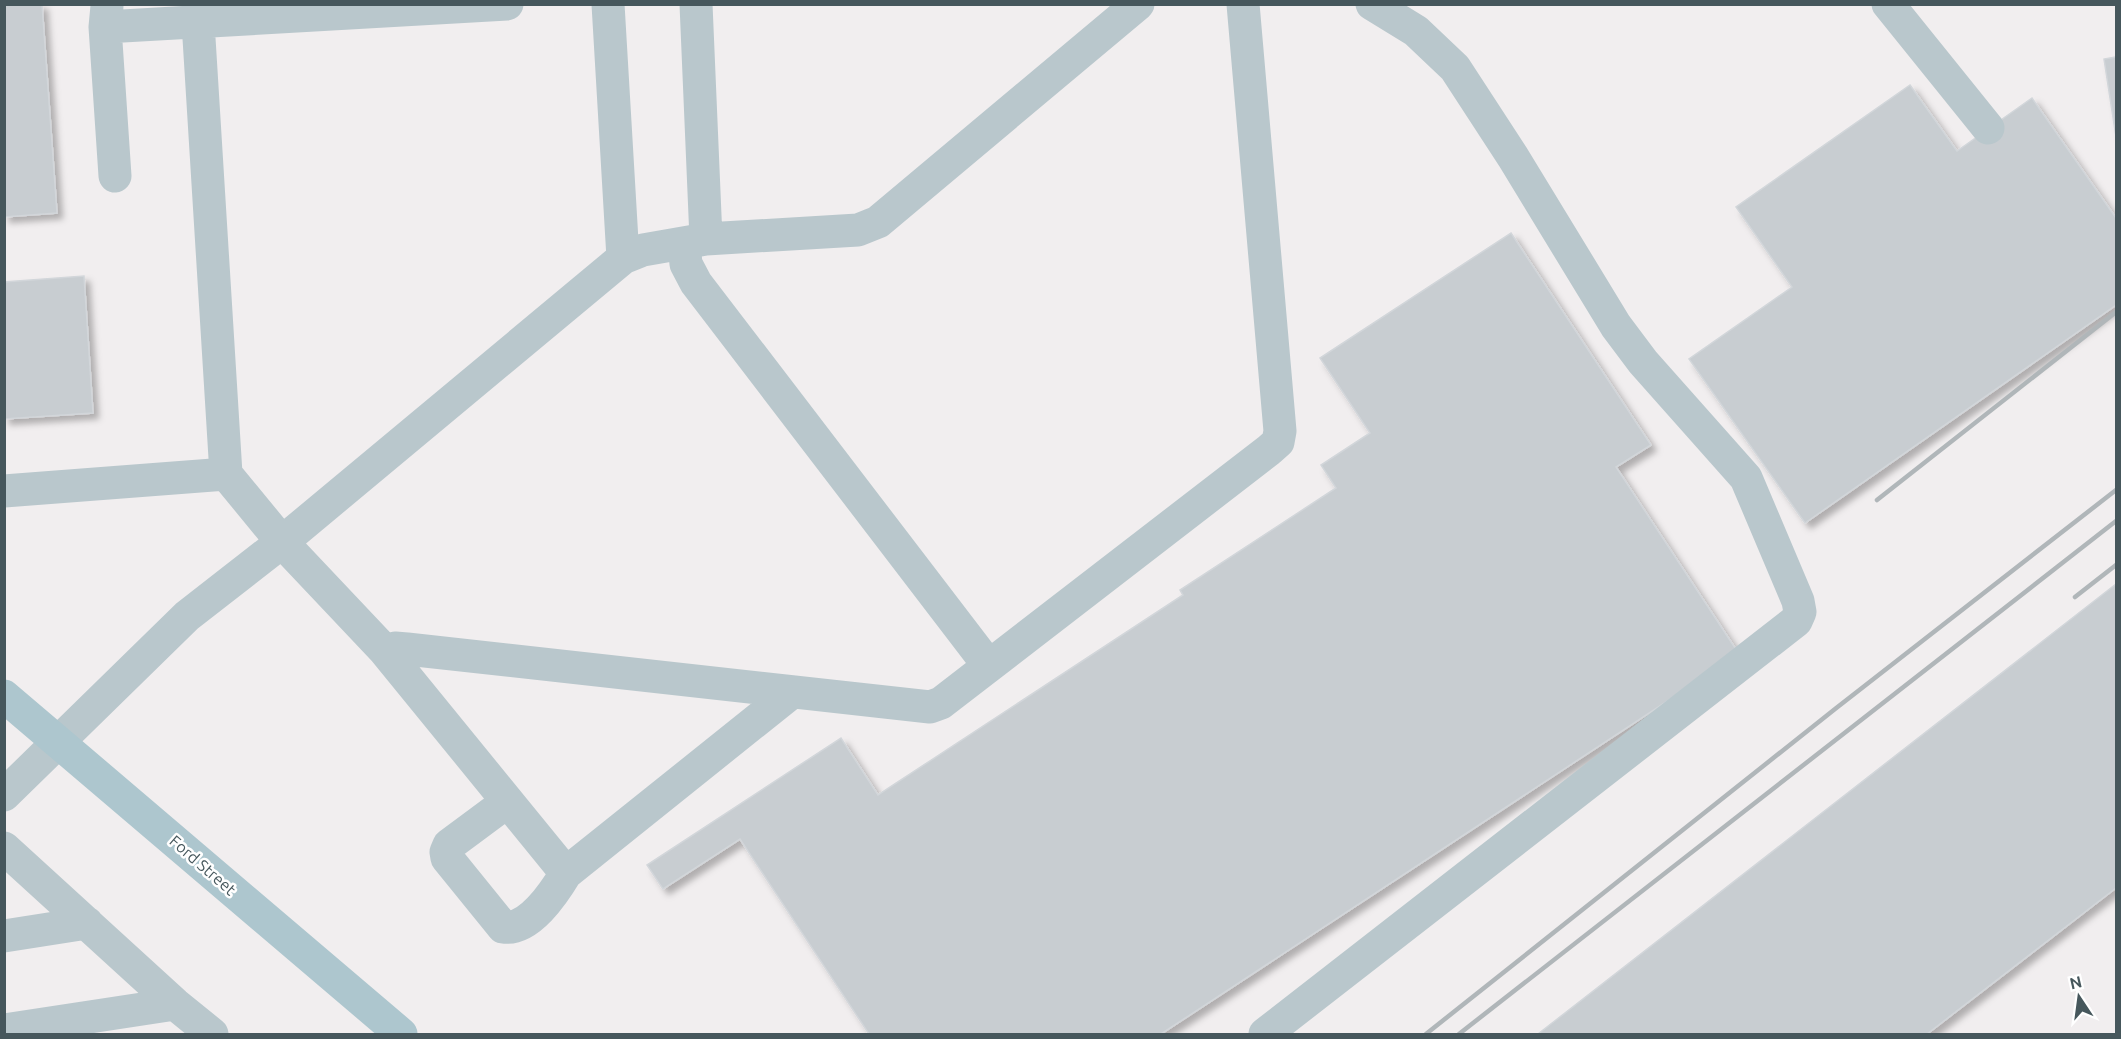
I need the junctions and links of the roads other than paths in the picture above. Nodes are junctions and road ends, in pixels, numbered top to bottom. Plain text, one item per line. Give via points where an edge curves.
1 (507, 4) edge
2 (608, 4) edge
3 (696, 4) edge
4 (1138, 4) edge
5 (1243, 4) edge
6 (1372, 4) edge
7 (1888, 4) edge
8 (106, 16) edge
9 (198, 22) junction
10 (1988, 128) dead end
11 (115, 176) dead end
12 (695, 241) junction
13 (623, 258) junction
14 (226, 474) junction
15 (4, 490) edge
16 (282, 542) junction
17 (385, 651) junction
18 (989, 666) junction
19 (792, 692) junction
20 (4, 696) edge
21 (59, 742) junction
22 (4, 795) edge
23 (507, 802) junction
24 (4, 848) edge
25 (566, 873) junction
26 (87, 923) junction
27 (4, 936) edge
28 (175, 1004) junction
29 (4, 1030) edge
30 (212, 1035) edge
31 (401, 1035) edge
32 (1265, 1035) edge

1 - 9 lane
2 - 13 lane
3 - 12 lane
4 - 12 lane via 878,222 858,230
5 - 18 lane via 1278,442
6 - 32 lane via 1416,31 1455,68 1616,326 1746,478 1800,612 1796,621
7 - 10 lane
8 - 9 lane
8 - 11 lane
9 - 14 lane
12 - 13 lane via 643,250
12 - 18 lane via 686,264 696,283
13 - 16 lane
14 - 15 lane
14 - 16 lane
16 - 17 lane
16 - 21 lane via 187,616
17 - 19 lane via 407,649
17 - 23 lane
18 - 19 lane via 930,707
19 - 25 lane
20 - 21 main road, Ford Street
21 - 22 lane
21 - 31 main road, Ford Street
23 - 25 lane
23 - 25 lane via 449,845 446,852 503,927 516,926 536,913
24 - 26 lane
26 - 27 lane
26 - 28 lane
28 - 29 lane
28 - 30 lane

